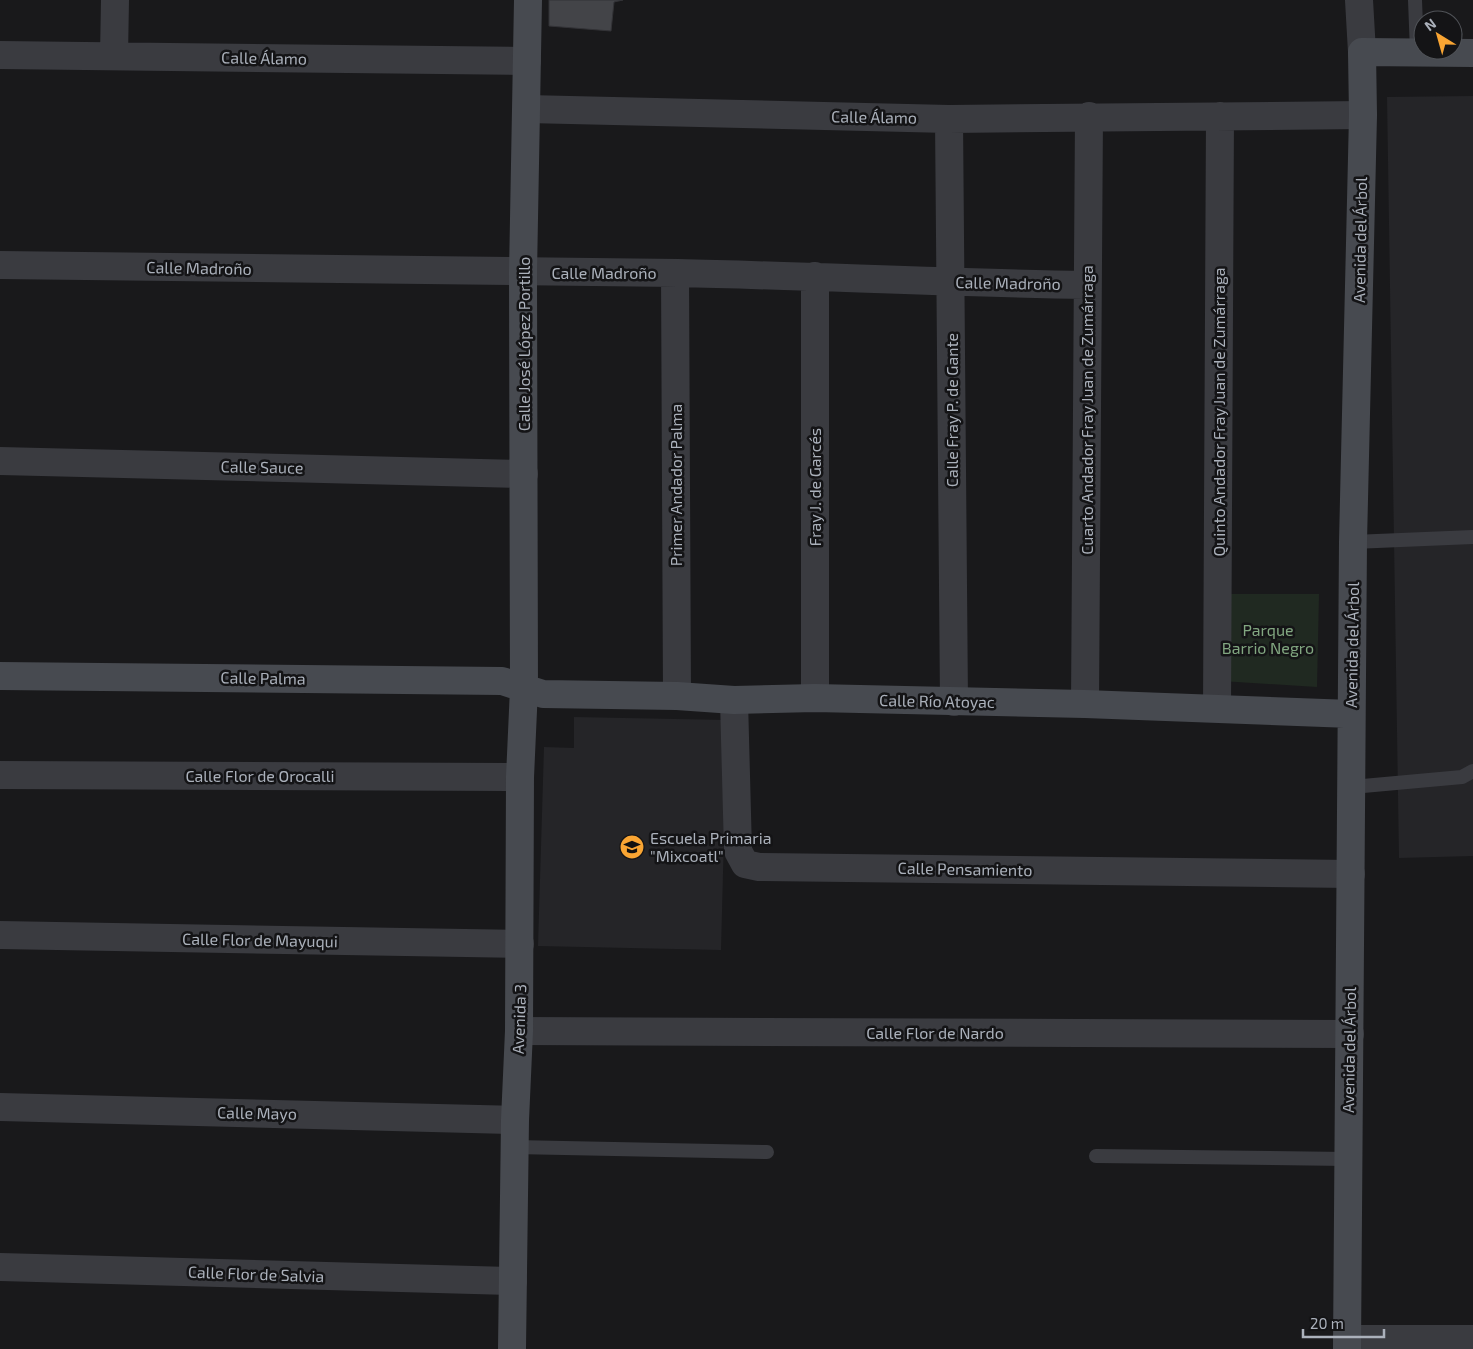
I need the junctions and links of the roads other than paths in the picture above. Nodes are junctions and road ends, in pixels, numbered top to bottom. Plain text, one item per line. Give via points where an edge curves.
1 (115, 0) edge
2 (528, 0) edge
3 (1359, 0) edge
4 (1362, 52) junction
5 (1413, 52) edge
6 (0, 55) edge
7 (114, 56) junction
8 (527, 61) junction
9 (527, 109) junction
10 (1363, 115) junction
11 (1088, 116) junction
12 (1220, 116) junction
13 (949, 118) junction
14 (0, 265) edge
15 (523, 273) junction
16 (675, 273) junction
17 (815, 276) junction
18 (951, 283) junction
19 (1087, 285) junction
20 (0, 461) edge
21 (524, 474) junction
22 (1473, 537) edge
23 (1353, 542) junction
24 (0, 676) edge
25 (524, 688) junction
26 (677, 696) junction
27 (815, 698) junction
28 (734, 700) junction
29 (954, 702) junction
30 (1085, 704) junction
31 (1217, 708) junction
32 (1352, 714) junction
33 (1473, 771) edge
34 (0, 775) edge
35 (520, 777) junction
36 (1352, 787) junction
37 (1351, 874) junction
38 (0, 935) edge
39 (520, 944) junction
40 (519, 1031) junction
41 (1350, 1034) junction
42 (0, 1107) edge
43 (515, 1120) junction
44 (514, 1147) junction
45 (767, 1152) dead end
46 (1096, 1156) dead end
47 (1347, 1159) junction
48 (0, 1267) edge
49 (512, 1281) junction
50 (1473, 1339) edge
51 (1347, 1344) edge
52 (512, 1349) edge

1 - 7 street
2 - 8 street, Calle José López Portillo
3 - 4 street
4 - 5 street
4 - 10 street, Avenida del Árbol
6 - 7 street, Calle Álamo
7 - 8 street, Calle Álamo
8 - 9 street, Calle José López Portillo
9 - 13 street, Calle Álamo
9 - 15 street, Calle José López Portillo
10 - 12 street, Calle Álamo
10 - 23 street, Avenida del Árbol
11 - 12 street, Calle Álamo
11 - 13 street, Calle Álamo
11 - 19 street, Cuarto Andador Fray Juan de Zumárraga
12 - 31 street, Quinto Andador Fray Juan de Zumárraga
13 - 18 street, Calle Fray P. de Gante
14 - 15 street, Calle Madroño
15 - 16 street, Calle Madroño
15 - 21 street, Calle José López Portillo
16 - 17 street, Calle Madroño
16 - 26 street, Primer Andador Palma
17 - 18 street, Calle Madroño
17 - 27 street, Fray J. de Garcés
18 - 19 street, Calle Madroño
18 - 29 street, Calle Fray P. de Gante
19 - 30 street, Cuarto Andador Fray Juan de Zumárraga
20 - 21 street, Calle Sauce
21 - 25 street, Calle José López Portillo
22 - 23 lane
23 - 32 street, Avenida del Árbol
24 - 25 street, Calle Palma via 502,681
25 - 26 street, Calle Río Atoyac via 543,694
25 - 35 street, Avenida 3
26 - 28 street, Calle Río Atoyac
27 - 28 street, Calle Río Atoyac
27 - 29 street, Calle Río Atoyac
28 - 37 street, Calle Pensamiento via 738,851 745,864 759,867
29 - 30 street, Calle Río Atoyac
30 - 31 street, Calle Río Atoyac
31 - 32 street, Calle Río Atoyac
32 - 36 street, Avenida del Árbol
33 - 36 lane via 1462,777
34 - 35 street, Calle Flor de Orocalli
35 - 39 street, Avenida 3
36 - 37 street, Avenida del Árbol
37 - 41 street, Avenida del Árbol
38 - 39 street, Calle Flor de Mayuqui
39 - 40 street, Avenida 3
40 - 41 street, Calle Flor de Nardo
40 - 43 street, Avenida 3
41 - 47 street, Avenida del Árbol
42 - 43 street, Calle Mayo
43 - 44 street, Avenida 3
44 - 45 lane
44 - 49 street, Avenida 3
46 - 47 lane
47 - 51 street, Avenida del Árbol
48 - 49 street, Calle Flor de Salvia
49 - 52 street, Avenida 3
50 - 51 street

